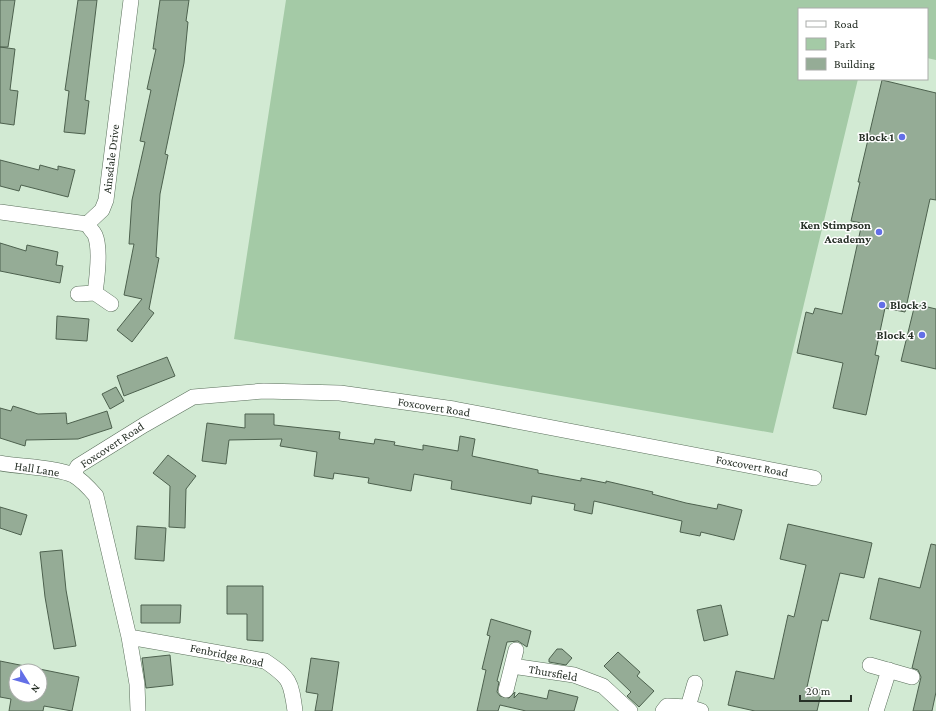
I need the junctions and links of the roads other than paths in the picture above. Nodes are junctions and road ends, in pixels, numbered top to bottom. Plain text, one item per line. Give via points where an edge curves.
1 (131, 0) edge
2 (0, 212) edge
3 (87, 224) junction
4 (95, 293) junction
5 (78, 294) dead end
6 (111, 304) dead end
7 (0, 463) edge
8 (73, 476) junction
9 (814, 478) dead end
10 (129, 637) junction
11 (516, 650) dead end
12 (870, 665) dead end
13 (512, 666) junction
14 (889, 670) junction
15 (912, 677) dead end
16 (695, 684) dead end
17 (506, 690) dead end
18 (665, 709) edge
19 (694, 709) edge
20 (138, 711) edge
21 (295, 711) edge
22 (630, 711) edge
23 (876, 711) edge

1 - 3 street, Ainsdale Drive via 106,200 102,210
2 - 3 street
3 - 4 street via 95,235 98,274
4 - 5 street
4 - 6 street
7 - 8 street, Hall Lane via 41,468
8 - 9 street, Foxcovert Road via 78,466 193,397 264,392 340,393 454,409
8 - 10 street via 88,486 96,496
10 - 20 street via 137,684
10 - 21 street, Fenbridge Road via 265,661 289,680
11 - 13 street, Thursfield
12 - 14 street
13 - 17 street, Thursfield
13 - 22 street, Thursfield via 574,676 603,686
14 - 15 street
14 - 23 street
16 - 19 street
18 - 19 street

